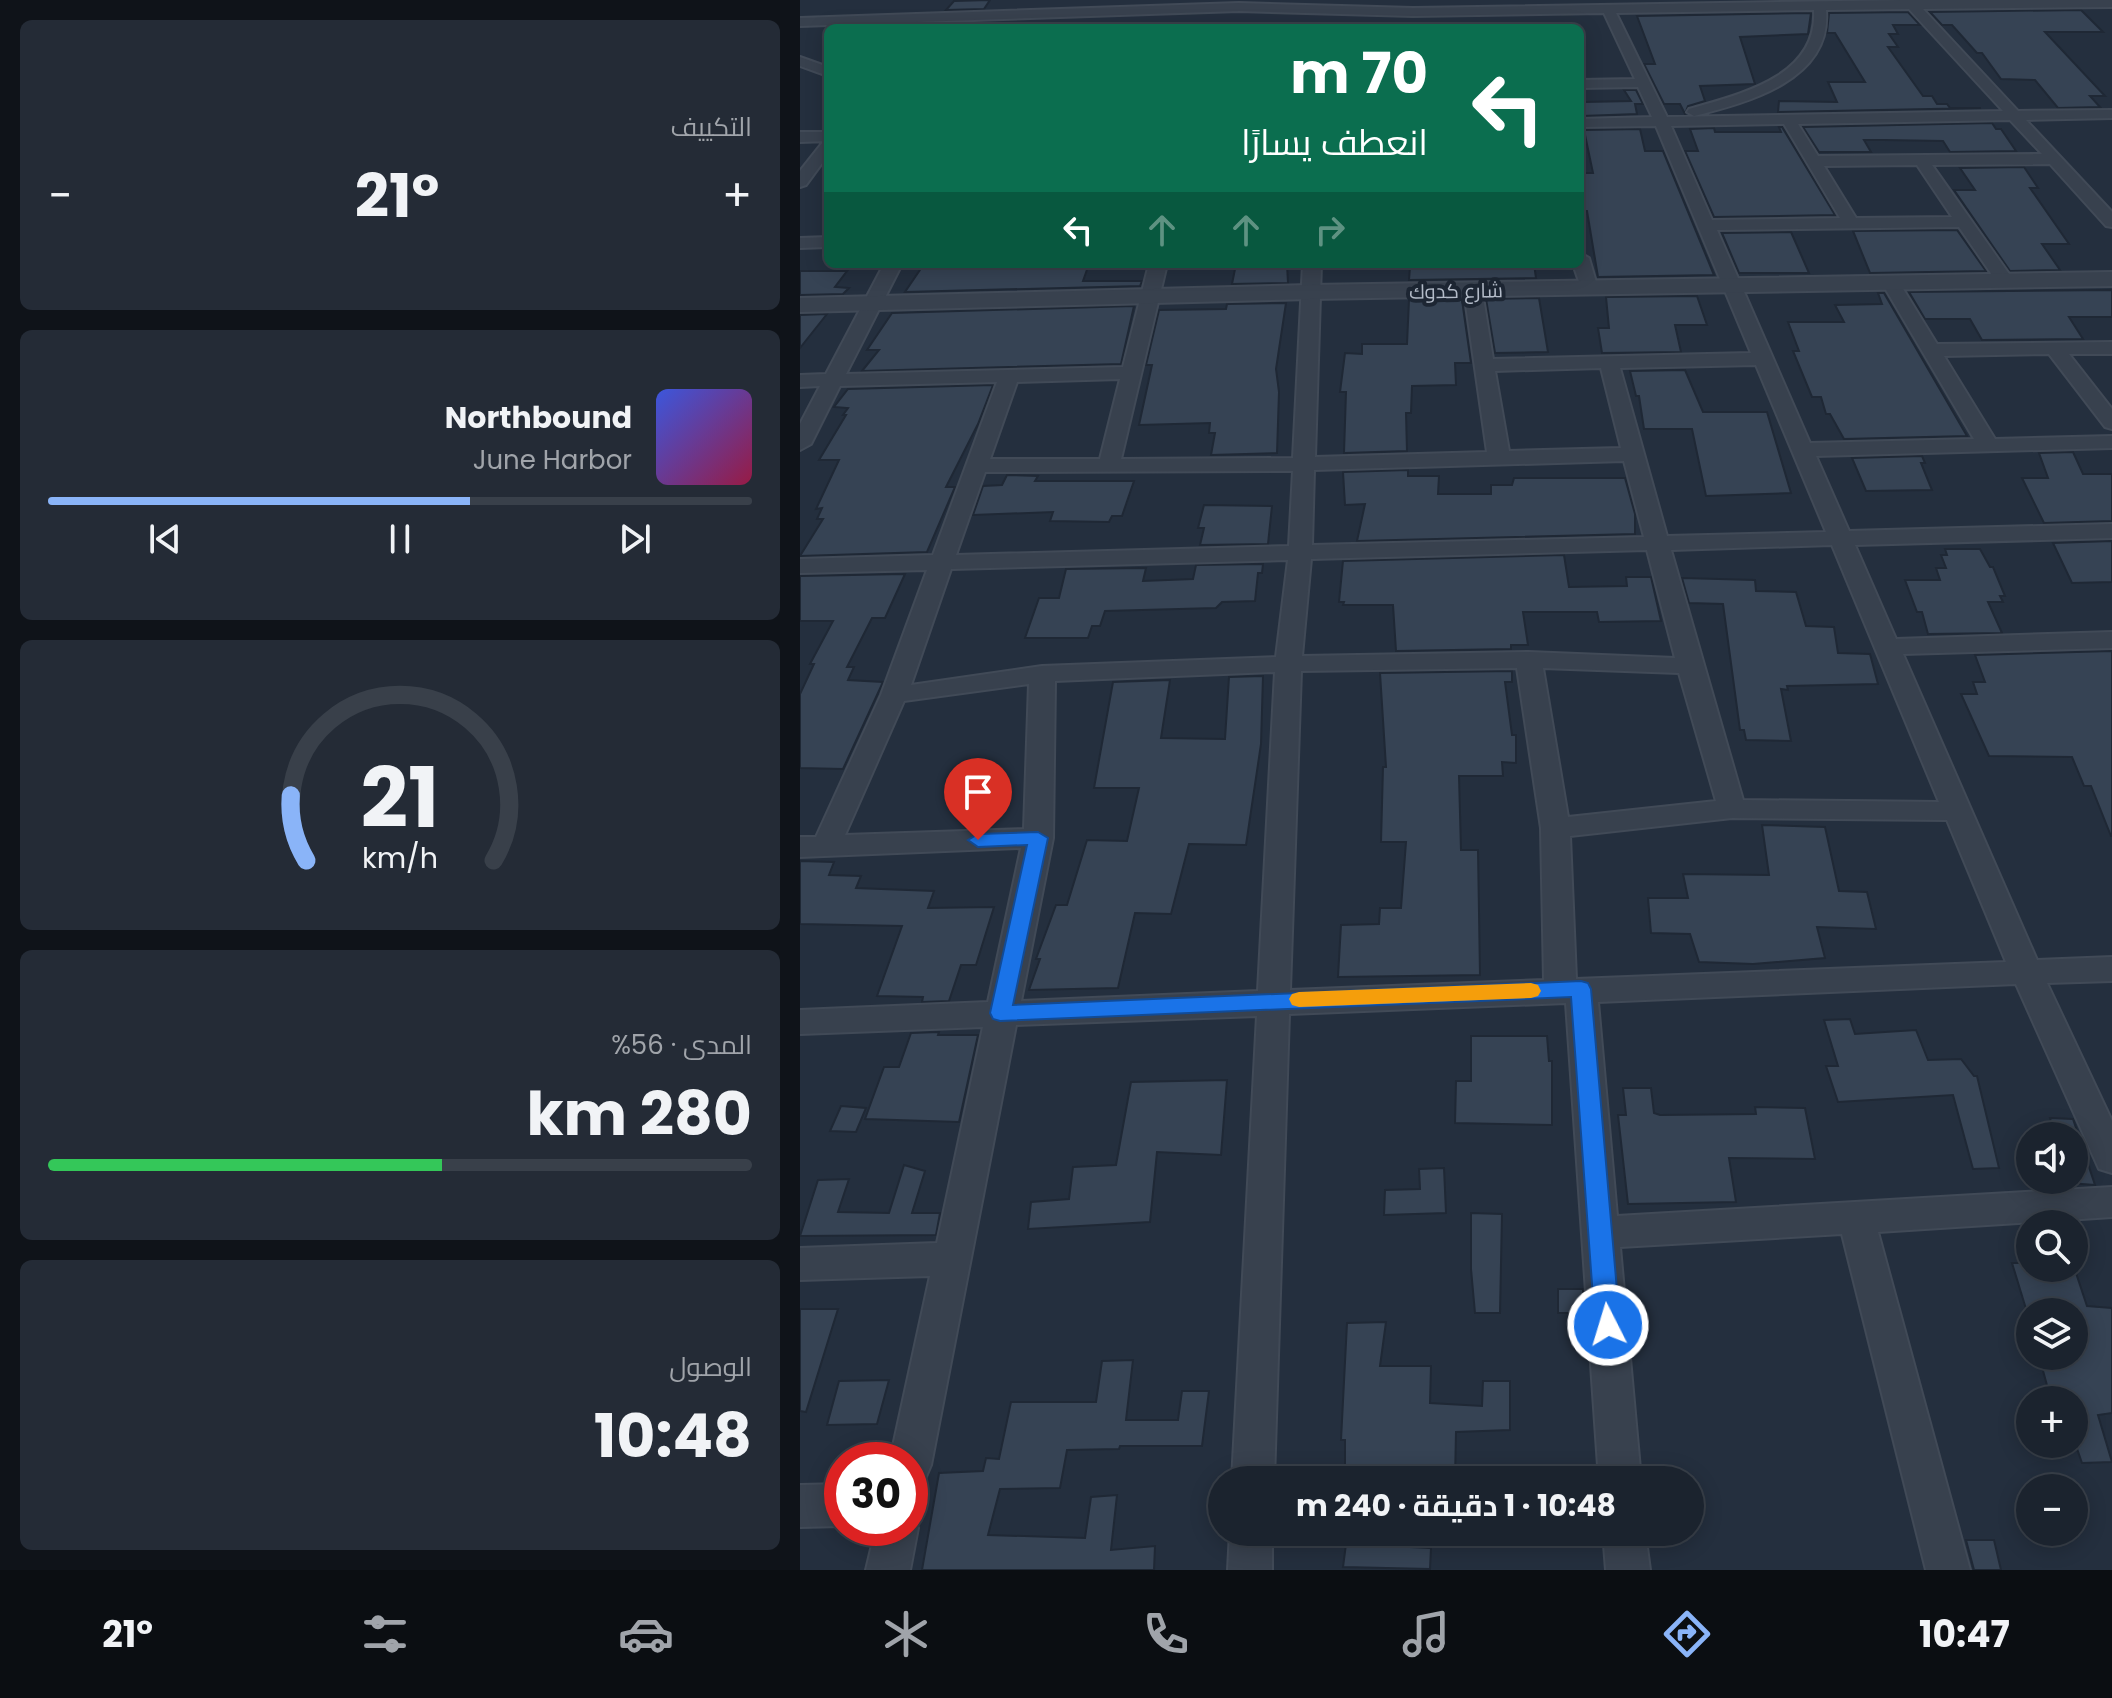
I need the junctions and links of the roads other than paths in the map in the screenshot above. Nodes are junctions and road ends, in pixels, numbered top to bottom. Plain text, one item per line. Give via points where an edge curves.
1 (896, 0) edge
2 (1078, 0) edge
3 (1238, 0) edge
4 (1374, 0) edge
5 (2102, 2) edge
6 (1911, 3) edge
7 (1800, 4) edge
8 (1582, 5) edge
9 (1261, 7) junction
10 (1820, 7) junction
11 (1612, 9) junction
12 (1339, 10) junction
13 (1413, 12) junction
14 (800, 22) edge
15 (995, 22) edge
16 (1301, 22) dead end
17 (879, 23) edge
18 (1286, 23) dead end
19 (800, 53) edge
20 (824, 55) edge
21 (800, 61) edge
22 (824, 70) edge
23 (1643, 83) junction
24 (1584, 84) edge
25 (2112, 114) edge
26 (2015, 116) junction
27 (1788, 119) junction
28 (1662, 122) junction
29 (1584, 123) edge
30 (824, 136) edge
31 (800, 137) edge
32 (824, 150) edge
33 (2055, 159) junction
34 (1921, 160) junction
35 (1814, 161) junction
36 (800, 182) edge
37 (1964, 222) junction
38 (2112, 222) edge
39 (1851, 223) junction
40 (1706, 225) junction
41 (824, 242) edge
42 (800, 243) edge
43 (891, 268) edge
44 (1157, 268) edge
45 (1583, 268) edge
46 (1311, 278) edge
47 (2112, 279) edge
48 (2005, 281) junction
49 (1891, 283) junction
50 (1732, 286) junction
51 (1589, 289) junction
52 (1473, 291) junction
53 (1152, 297) junction
54 (872, 303) junction
55 (800, 305) edge
56 (2112, 348) edge
57 (2055, 349) junction
58 (1932, 350) junction
59 (1764, 359) junction
60 (1609, 363) junction
61 (1485, 365) junction
62 (1132, 373) junction
63 (1009, 377) junction
64 (833, 380) junction
65 (800, 381) edge
66 (2112, 423) edge
67 (2112, 442) edge
68 (800, 444) edge
69 (1988, 445) junction
70 (1802, 450) junction
71 (1635, 454) junction
72 (1499, 458) junction
73 (1304, 464) junction
74 (1109, 465) junction
75 (977, 466) junction
76 (2112, 531) edge
77 (1840, 538) junction
78 (1659, 543) junction
79 (1300, 553) junction
80 (943, 563) junction
81 (800, 566) edge
82 (2112, 640) edge
83 (1886, 647) junction
84 (1529, 660) junction
85 (1288, 664) junction
86 (1690, 666) junction
87 (1042, 674) junction
88 (894, 695) junction
89 (1732, 809) junction
90 (1956, 811) junction
91 (1555, 828) junction
92 (1038, 838) junction
93 (813, 846) edge
94 (2112, 969) edge
95 (2026, 972) junction
96 (1570, 989) junction
97 (1272, 1000) junction
98 (1000, 1013) junction
99 (800, 1022) edge
100 (2112, 1159) edge
101 (2112, 1202) edge
102 (1856, 1218) junction
103 (1600, 1233) junction
104 (951, 1259) junction
105 (800, 1264) edge
106 (915, 1442) edge
107 (1254, 1466) edge
108 (1619, 1466) edge
109 (824, 1505) edge
110 (800, 1506) edge
111 (893, 1546) edge
112 (1251, 1546) edge
113 (1625, 1546) edge
114 (888, 1570) edge
115 (1250, 1570) edge
116 (1628, 1570) edge
117 (1948, 1570) edge

1 - 17 street
2 - 15 street
3 - 9 street
4 - 12 street
4 - 13 street
5 - 6 street
6 - 10 street
6 - 26 street
7 - 10 street
7 - 11 street
8 - 11 street
8 - 13 street
9 - 12 street
9 - 15 street via 1066,13
9 - 18 street
10 - 28 street via 1820,34 1796,72
11 - 23 street
12 - 13 street
12 - 16 street
14 - 17 street
15 - 17 street via 961,16
19 - 20 street
21 - 22 street
23 - 24 street
23 - 28 street
25 - 26 street
26 - 27 street
26 - 33 street
27 - 28 street
27 - 35 street
28 - 29 street
28 - 40 street
30 - 31 street
32 - 36 street
33 - 34 street
33 - 38 street
34 - 35 street
34 - 37 street
35 - 39 street
37 - 39 street
37 - 48 street
39 - 40 street
40 - 50 street
41 - 42 street
43 - 54 street
44 - 53 street
45 - 51 street
46 - 52 street, شارع كدوك
46 - 53 street, شارع كدوك
46 - 73 street
47 - 48 street, شارع كدوك
48 - 49 street, شارع كدوك
49 - 50 street, شارع كدوك
49 - 58 street
50 - 51 street, شارع كدوك
50 - 59 street
51 - 52 street, شارع كدوك
52 - 61 street
53 - 54 street, شارع كدوك
53 - 62 street
54 - 55 street, شارع كدوك
54 - 64 street
56 - 57 street
57 - 58 street
57 - 66 street
58 - 69 street
59 - 60 street
59 - 70 street
60 - 61 street
60 - 71 street
61 - 72 street
62 - 63 street
62 - 74 street
63 - 64 street
63 - 75 street
64 - 65 street
64 - 68 street
67 - 69 street
69 - 70 street
70 - 77 street
71 - 72 street
71 - 78 street
72 - 73 street
73 - 74 street
73 - 79 street
74 - 75 street
75 - 80 street
76 - 77 street
77 - 78 street
77 - 83 street
78 - 79 street
78 - 86 street
79 - 80 street
79 - 85 street
80 - 81 street
80 - 88 street
82 - 83 street
83 - 90 street
84 - 85 street
84 - 86 street
84 - 91 street
85 - 87 street
85 - 97 street
86 - 89 street
87 - 88 street
87 - 92 street
88 - 93 street
89 - 90 street
89 - 91 street
90 - 95 street
91 - 96 street
92 - 93 street
92 - 98 street
94 - 95 street
95 - 96 street
95 - 100 street
96 - 97 street
96 - 103 street
97 - 98 street
97 - 107 street
98 - 99 street
98 - 104 street
101 - 102 street
102 - 103 street
102 - 117 street
103 - 108 street
104 - 105 street
104 - 106 street
109 - 110 street
111 - 114 street
112 - 115 street
113 - 116 street

